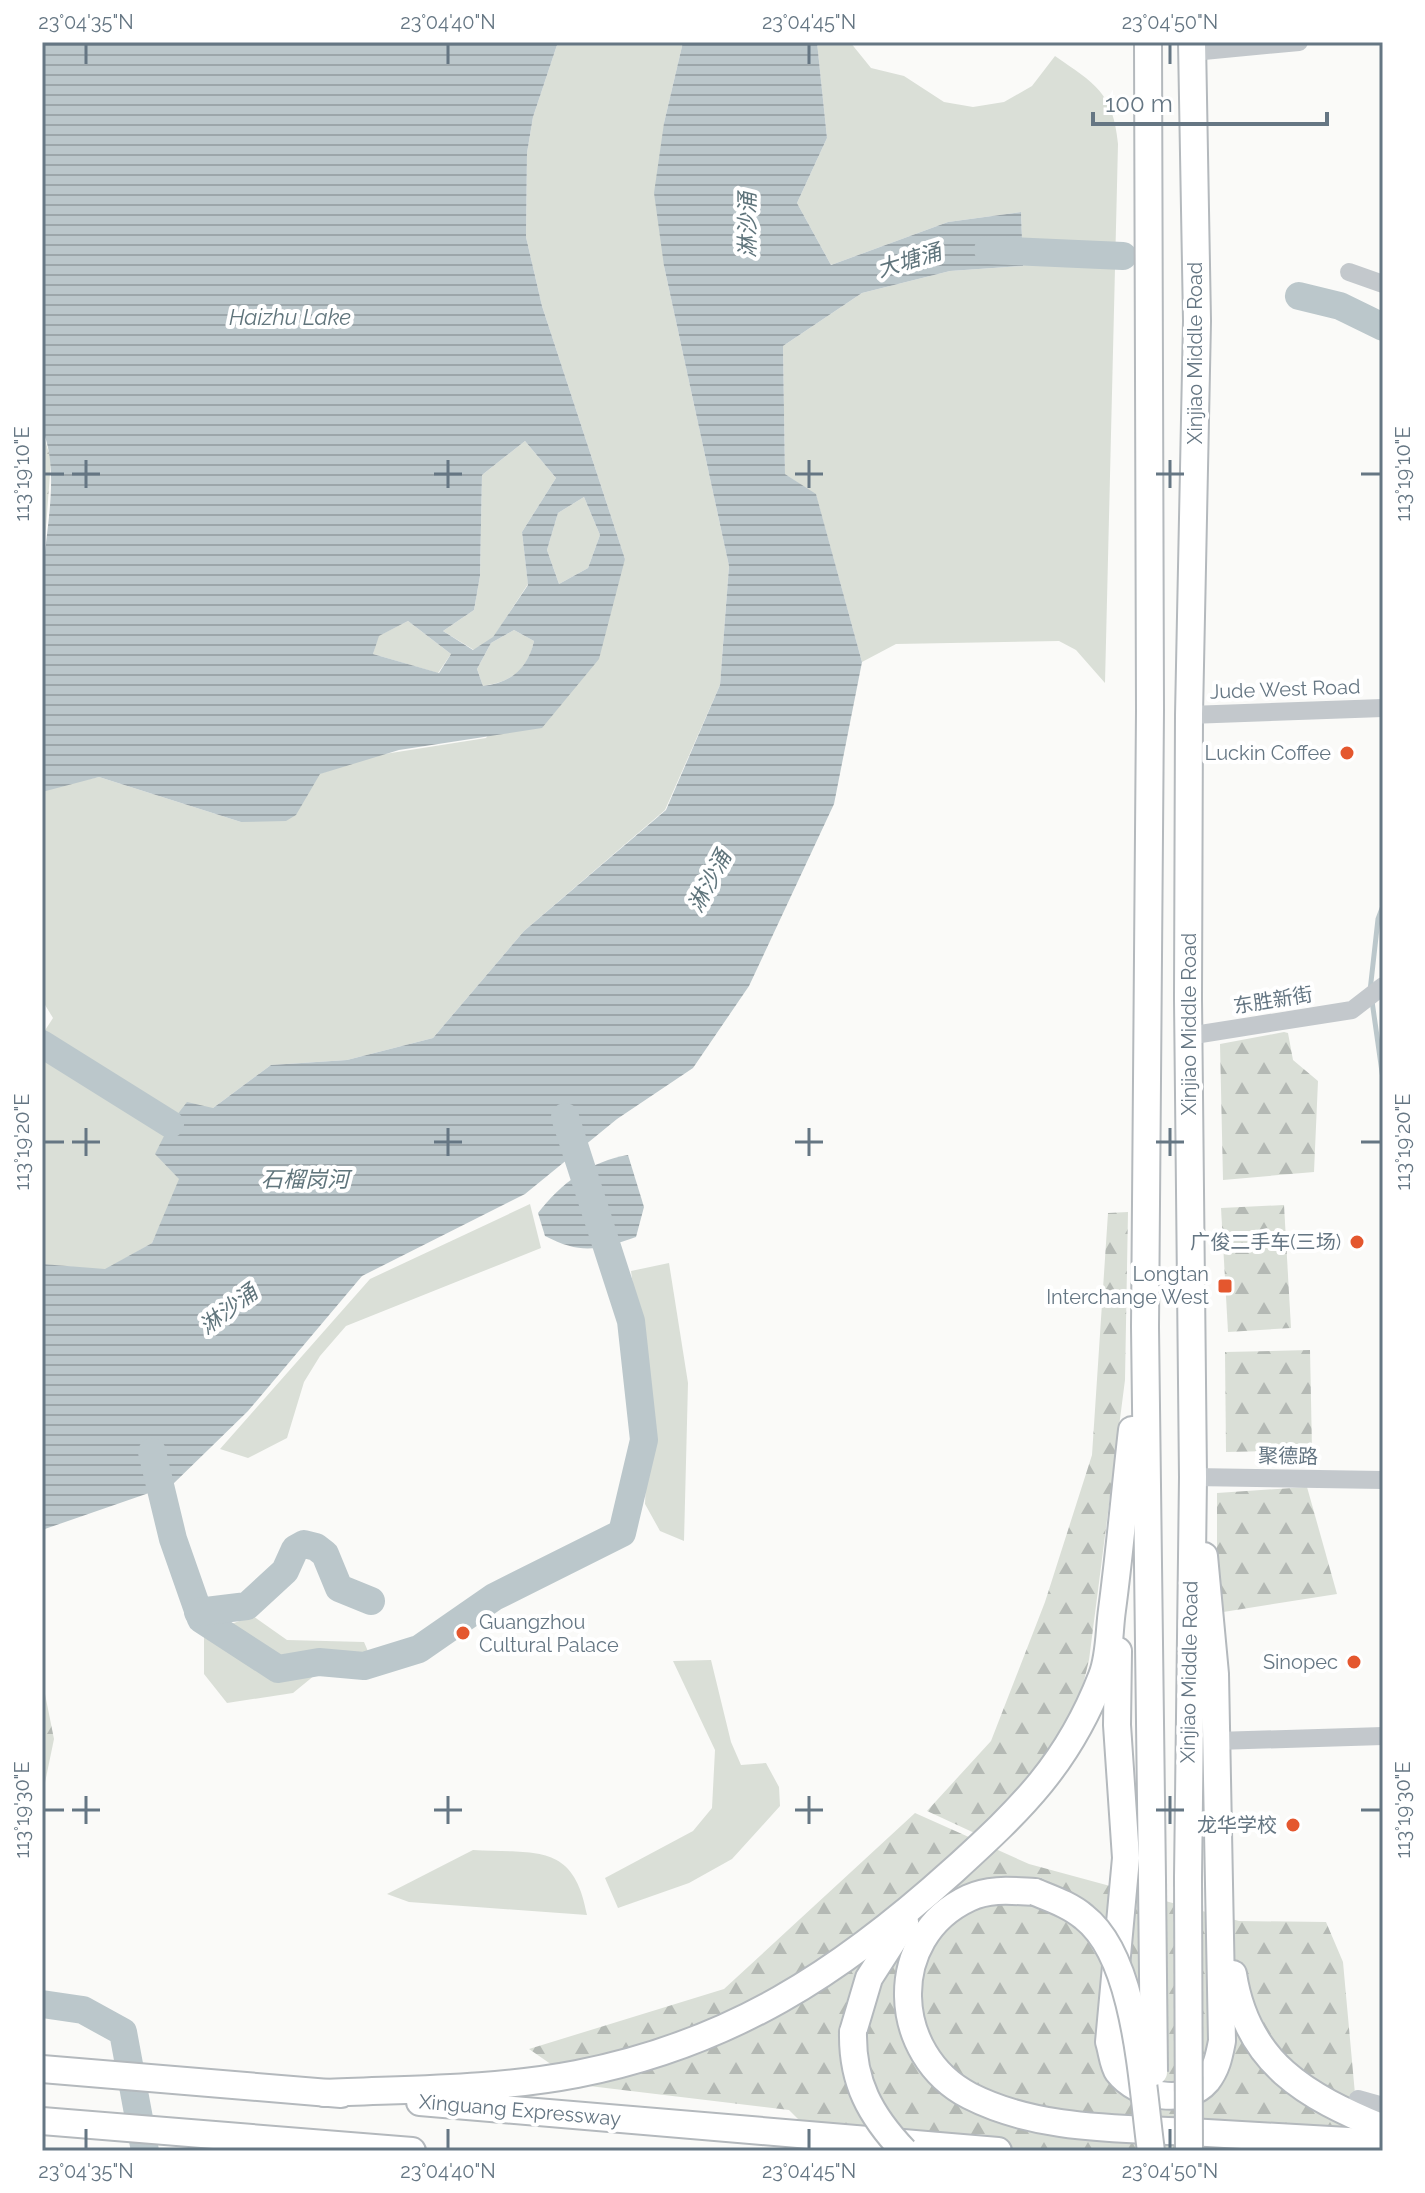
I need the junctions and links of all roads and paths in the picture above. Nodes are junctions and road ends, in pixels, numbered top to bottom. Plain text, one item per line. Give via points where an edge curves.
1 (1148, 42) edge
2 (1299, 42) edge
3 (1192, 47) edge
4 (1349, 272) dead end
5 (1383, 284) edge
6 (1383, 708) edge
7 (1189, 715) junction
8 (1382, 988) edge
9 (1188, 1036) junction
10 (1145, 1327) junction
11 (1193, 1477) junction
12 (1383, 1480) edge
13 (1123, 1512) junction
14 (1383, 1736) edge
15 (1216, 1741) junction
16 (1217, 1841) junction
17 (924, 1897) junction
18 (42, 2069) edge
19 (324, 2093) junction
20 (1358, 2099) dead end
21 (1383, 2106) edge
22 (42, 2121) edge
23 (1383, 2128) edge
24 (308, 2143) junction
25 (1383, 2143) edge
26 (349, 2151) edge
27 (412, 2151) edge
28 (904, 2151) edge
29 (998, 2151) edge
30 (1153, 2151) edge
31 (1189, 2151) edge

1 - 10 highway, Xinjiao Middle Road via 1151,663
2 - 3 street
3 - 7 highway, Xinjiao Middle Road via 1197,321
4 - 5 street
6 - 7 street, Jude West Road
7 - 9 highway, Xinjiao Middle Road
8 - 9 street, 东胜新街 via 1352,1010
9 - 11 highway, Xinjiao Middle Road
10 - 13 highway
10 - 30 highway, Xinjiao Middle Road, bridge
11 - 12 street, 聚德路
11 - 15 highway via 1209,1595
11 - 31 highway, Xinjiao Middle Road, bridge
13 - 16 highway via 1117,1725 1126,1858 1109,2042 1117,2071 1147,2093 1188,2093 1205,2084 1217,2065 1222,2041
13 - 17 highway via 1104,1672 1080,1728 1049,1777
14 - 15 street
15 - 16 highway
16 - 23 highway via 1242,2014 1275,2066 1296,2085
17 - 19 highway via 806,1987 688,2044 562,2075 489,2085
17 - 28 highway, bridge via 869,1978 853,2032 859,2087 871,2112
18 - 19 highway, Xinguang Expressway
19 - 29 highway, Xinguang Expressway
20 - 21 street
22 - 24 highway
24 - 26 highway
24 - 27 highway
25 - 30 highway, bridge via 1101,2128 1051,2121 1007,2111 949,2082 929,2062 907,2005 915,1951 945,1912 971,1896 1003,1890 1035,1892 1086,1918 1103,1938 1128,2002

